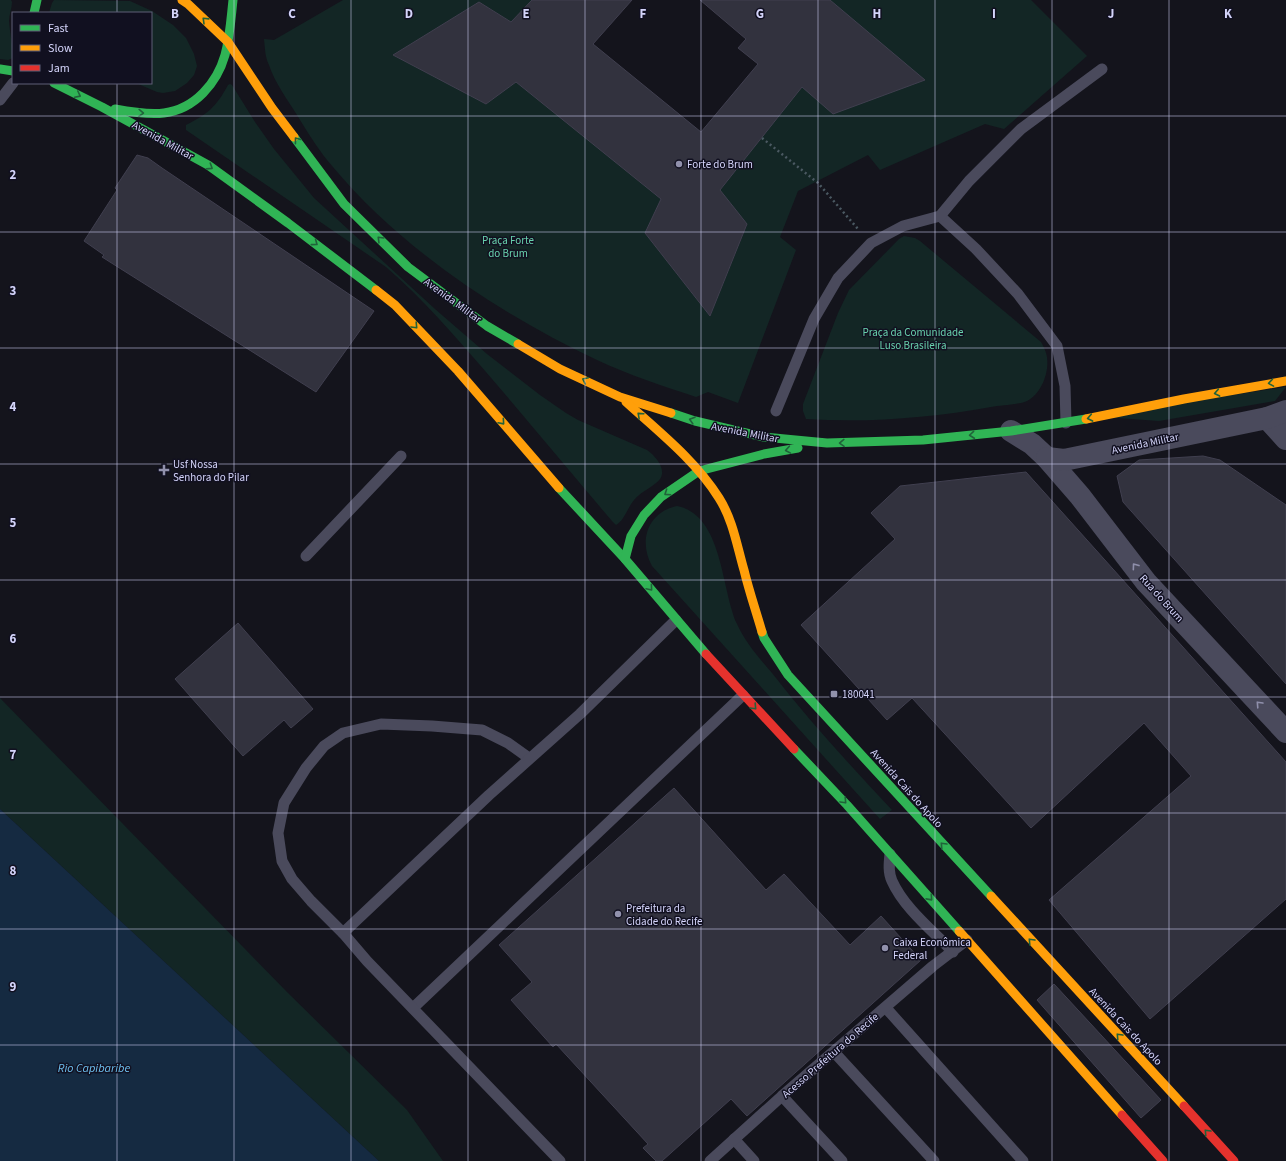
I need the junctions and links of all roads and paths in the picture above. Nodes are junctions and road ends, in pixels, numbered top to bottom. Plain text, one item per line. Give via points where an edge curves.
1 (37, 0) edge
2 (182, 0) edge
3 (233, 0) edge
4 (34, 12) edge
5 (228, 42) junction
6 (0, 69) edge
7 (1102, 69) dead end
8 (12, 71) edge
9 (12, 84) edge
10 (56, 84) edge
11 (0, 100) edge
12 (102, 107) junction
13 (762, 138) dead end
14 (940, 216) junction
15 (871, 243) junction
16 (1286, 381) edge
17 (620, 397) junction
18 (776, 411) dead end
19 (1276, 415) edge
20 (1066, 423) junction
21 (1011, 431) junction
22 (1286, 439) edge
23 (827, 443) junction
24 (401, 456) dead end
25 (1047, 458) junction
26 (699, 471) junction
27 (306, 556) dead end
28 (625, 559) junction
29 (676, 620) junction
30 (743, 694) junction
31 (1286, 732) edge
32 (529, 758) junction
33 (890, 853) junction
34 (343, 933) junction
35 (967, 940) junction
36 (953, 952) junction
37 (413, 1008) junction
38 (886, 1008) junction
39 (834, 1052) junction
40 (782, 1096) junction
41 (734, 1139) junction
42 (560, 1161) edge
43 (710, 1161) edge
44 (754, 1161) edge
45 (842, 1161) edge
46 (934, 1161) edge
47 (1023, 1161) edge
48 (1163, 1161) edge
49 (1234, 1161) edge

1 - 4 main road
5 -> 2 main road, Avenida Militar
3 - 5 main road
12 -> 5 main road via 137,113 169,113 195,101 210,87 223,61
17 -> 5 main road, Avenida Militar via 560,369 488,326 408,267 344,204 272,108
6 - 8 main road
7 - 14 lane via 1021,130 969,181
9 - 11 lane
10 -> 12 main road, Avenida Militar
12 -> 28 main road, Avenida Militar via 208,165 395,305
13 - 15 path via 818,183
14 - 15 lane via 903,226
14 - 20 lane via 976,249 1018,294 1057,346 1065,386
15 - 18 lane via 838,278 814,319
16 -> 20 main road, Avenida Militar
23 -> 17 main road, Avenida Militar via 764,437 695,421
26 -> 17 main road, Avenida Cais do Apolo
19 - 22 street
19 - 25 street, Avenida Militar via 1064,460
20 - 21 main road, Avenida Militar
21 -> 23 main road, Avenida Militar via 923,440
21 - 25 street via 1032,444
23 -> 26 main road, Avenida Militar via 764,454
24 - 27 lane
31 -> 25 street, Rua do Brum via 1146,582 1080,496
26 -> 28 main road, Avenida Militar via 661,496 644,515 631,536
49 -> 26 main road, Avenida Cais do Apolo via 788,675 764,638 731,522 720,499
28 -> 29 main road
29 - 30 main road
29 - 32 lane via 580,714
30 -> 33 main road
30 - 37 lane
32 - 34 lane
32 - 34 lane via 508,743 482,730 432,726 381,724 343,734 324,746 306,768 284,803 278,833 282,861 292,879
33 -> 35 main road
33 - 36 lane via 888,867 891,880 905,902
34 - 37 lane
35 - 36 lane, Acesso Prefeitura do Recife
35 - 48 main road
36 - 38 lane, Acesso Prefeitura do Recife
37 - 42 lane
38 - 39 lane, Acesso Prefeitura do Recife
38 - 47 lane
39 - 40 lane, Acesso Prefeitura do Recife
39 - 46 lane
40 - 41 lane, Acesso Prefeitura do Recife
40 - 45 lane
41 - 43 lane, Acesso Prefeitura do Recife
41 - 44 lane

